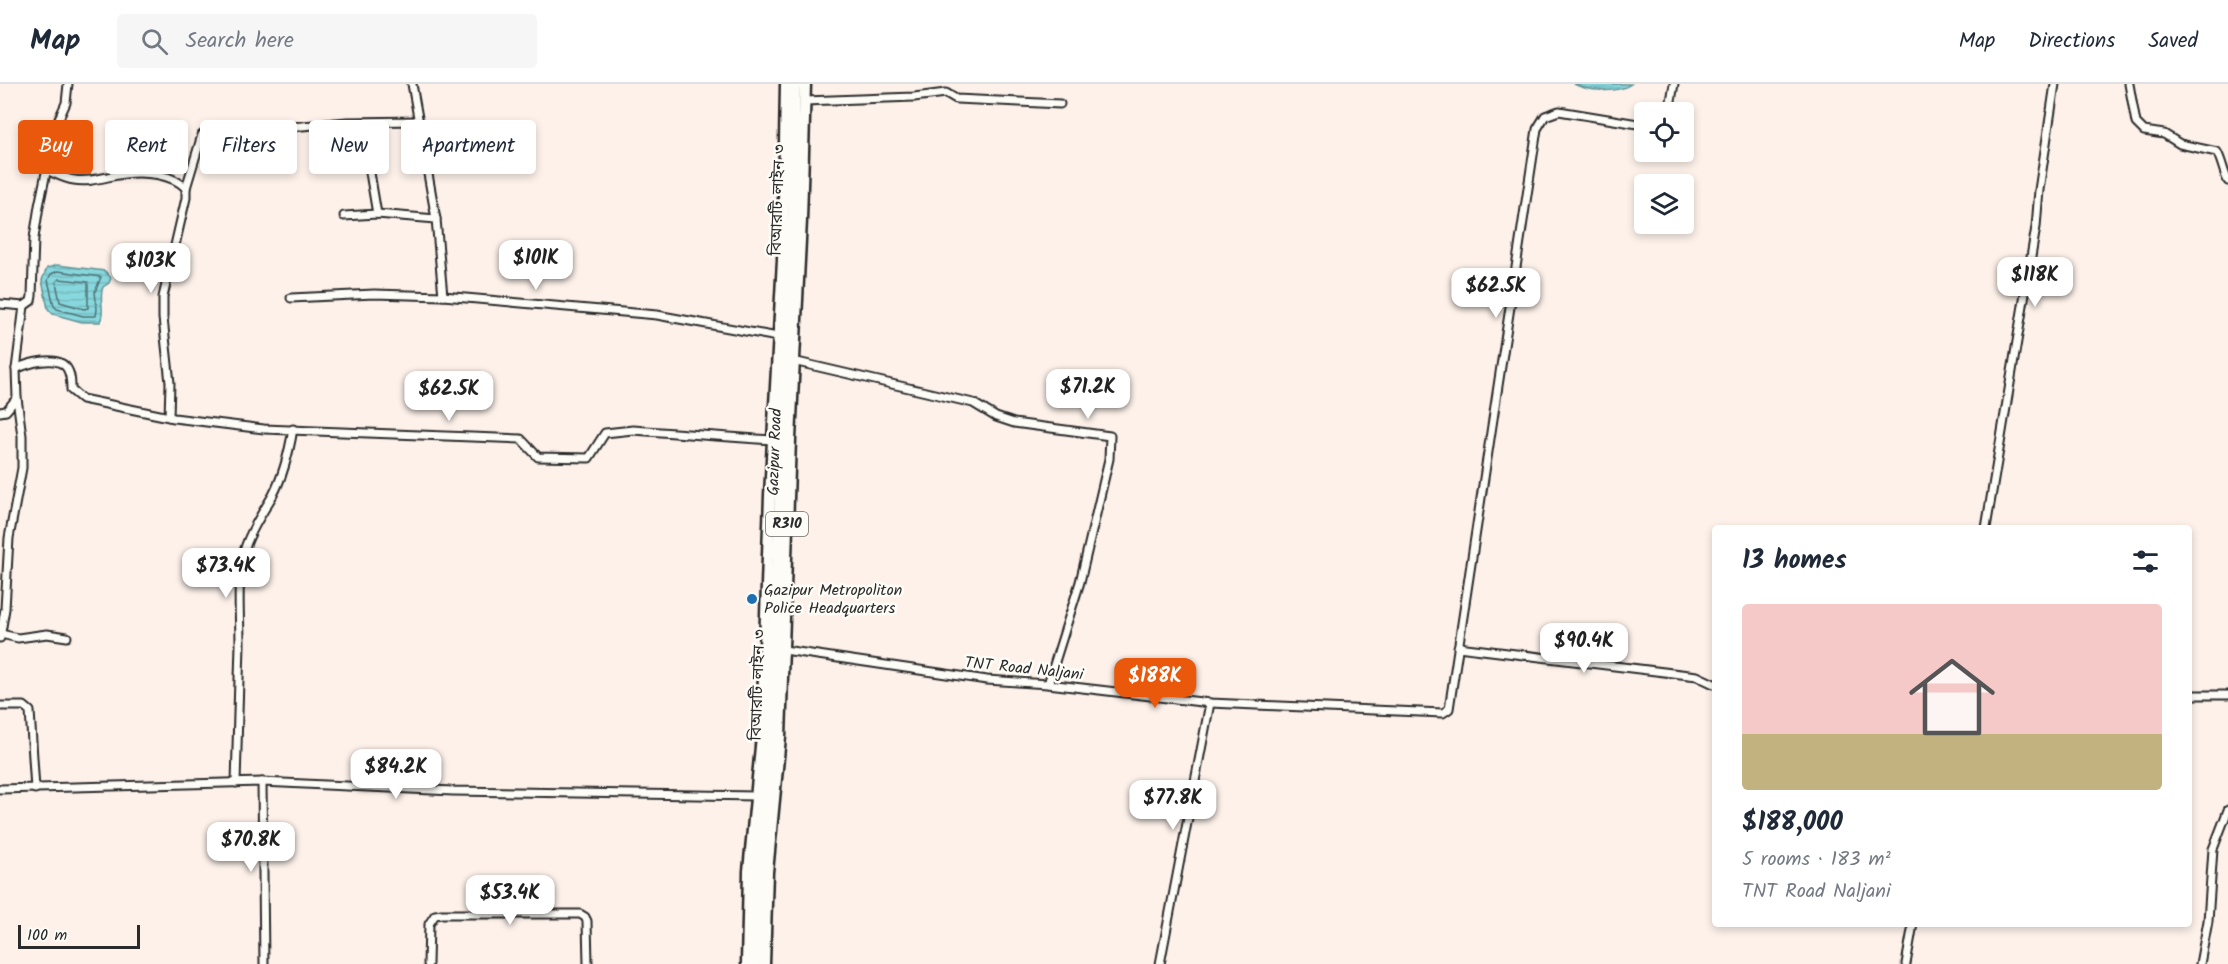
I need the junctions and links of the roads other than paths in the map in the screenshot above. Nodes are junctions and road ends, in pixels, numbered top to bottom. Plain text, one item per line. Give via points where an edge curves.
1 (68, 84) edge
2 (412, 84) edge
3 (786, 84) edge
4 (795, 84) edge
5 (805, 84) edge
6 (1674, 84) edge
7 (2055, 84) edge
8 (2129, 84) edge
9 (805, 101) junction
10 (1671, 102) edge
11 (1060, 104) dead end
12 (58, 120) edge
13 (419, 120) edge
14 (401, 121) edge
15 (1634, 123) edge
16 (46, 174) edge
17 (58, 174) edge
18 (370, 174) edge
19 (428, 174) edge
20 (2228, 181) edge
21 (186, 188) junction
22 (377, 214) junction
23 (344, 216) dead end
24 (436, 219) junction
25 (443, 296) junction
26 (291, 298) dead end
27 (0, 304) edge
28 (24, 306) junction
29 (778, 337) junction
30 (793, 361) junction
31 (16, 369) junction
32 (17, 398) junction
33 (0, 412) edge
34 (169, 417) junction
35 (293, 429) junction
36 (772, 440) junction
37 (1986, 525) edge
38 (1, 636) edge
39 (67, 637) dead end
40 (1458, 646) junction
41 (784, 650) junction
42 (1712, 683) edge
43 (1048, 684) junction
44 (2192, 695) edge
45 (2228, 695) edge
46 (1210, 703) junction
47 (0, 705) edge
48 (262, 782) junction
49 (236, 783) junction
50 (0, 789) edge
51 (35, 789) junction
52 (756, 796) junction
53 (2228, 810) edge
54 (1912, 927) edge
55 (264, 964) edge
56 (428, 964) edge
57 (588, 964) edge
58 (747, 964) edge
59 (755, 964) edge
60 (764, 964) edge
61 (1160, 964) edge
62 (1906, 964) edge
63 (2200, 964) edge

1 - 12 street via 66,103
2 - 13 street
3 - 29 main road, Gazipur Road / R310
4 - 59 main road, বিআরটি লাইন ৩ via 793,223 771,735 758,871
5 - 9 main road, Gazipur Road / R310
6 - 10 street
7 - 37 street via 2036,227
8 - 20 street via 2136,123 2144,131 2217,152
9 - 11 street via 946,93 956,99
9 - 30 main road, Gazipur Road / R310
14 - 21 street via 202,135
15 - 40 street, TNT Road Naljani via 1559,111 1545,116 1538,129
16 - 28 street via 34,238 32,296
17 - 21 street via 74,180 143,174 173,179
18 - 22 street
19 - 24 street
21 - 34 street via 163,297
22 - 23 street
22 - 24 street
24 - 25 street
25 - 26 street
25 - 29 street via 657,315
27 - 28 street
28 - 31 street
29 - 36 main road, Gazipur Road / R310
30 - 41 main road, Gazipur Road / R310
30 - 43 street via 973,403 1014,423 1110,436 1109,459 1080,582
31 - 32 street
31 - 34 street via 32,361 59,362 68,371 71,390 82,399
32 - 33 street via 6,411
32 - 38 street via 22,462 9,538
34 - 35 street
35 - 36 street via 520,439 538,457 589,458 605,434 633,430
35 - 49 street via 286,466 244,549 237,608 240,627
36 - 52 main road, Gazipur Road / R310 via 762,736
38 - 39 street
40 - 42 street via 1696,676
40 - 46 street, TNT Road Naljani via 1449,708 1443,713
41 - 43 street, TNT Road Naljani via 987,680
41 - 60 main road, Gazipur Road / R310
43 - 46 street, TNT Road Naljani
44 - 45 street
46 - 61 street
47 - 51 street via 24,706 30,711
48 - 49 street
48 - 52 street via 453,791
48 - 55 street
49 - 51 street
50 - 51 street
52 - 58 main road, Gazipur Road / R310
53 - 63 street via 2213,849 2208,921
54 - 62 street
56 - 57 street via 429,924 435,915 442,914 580,914 587,921

